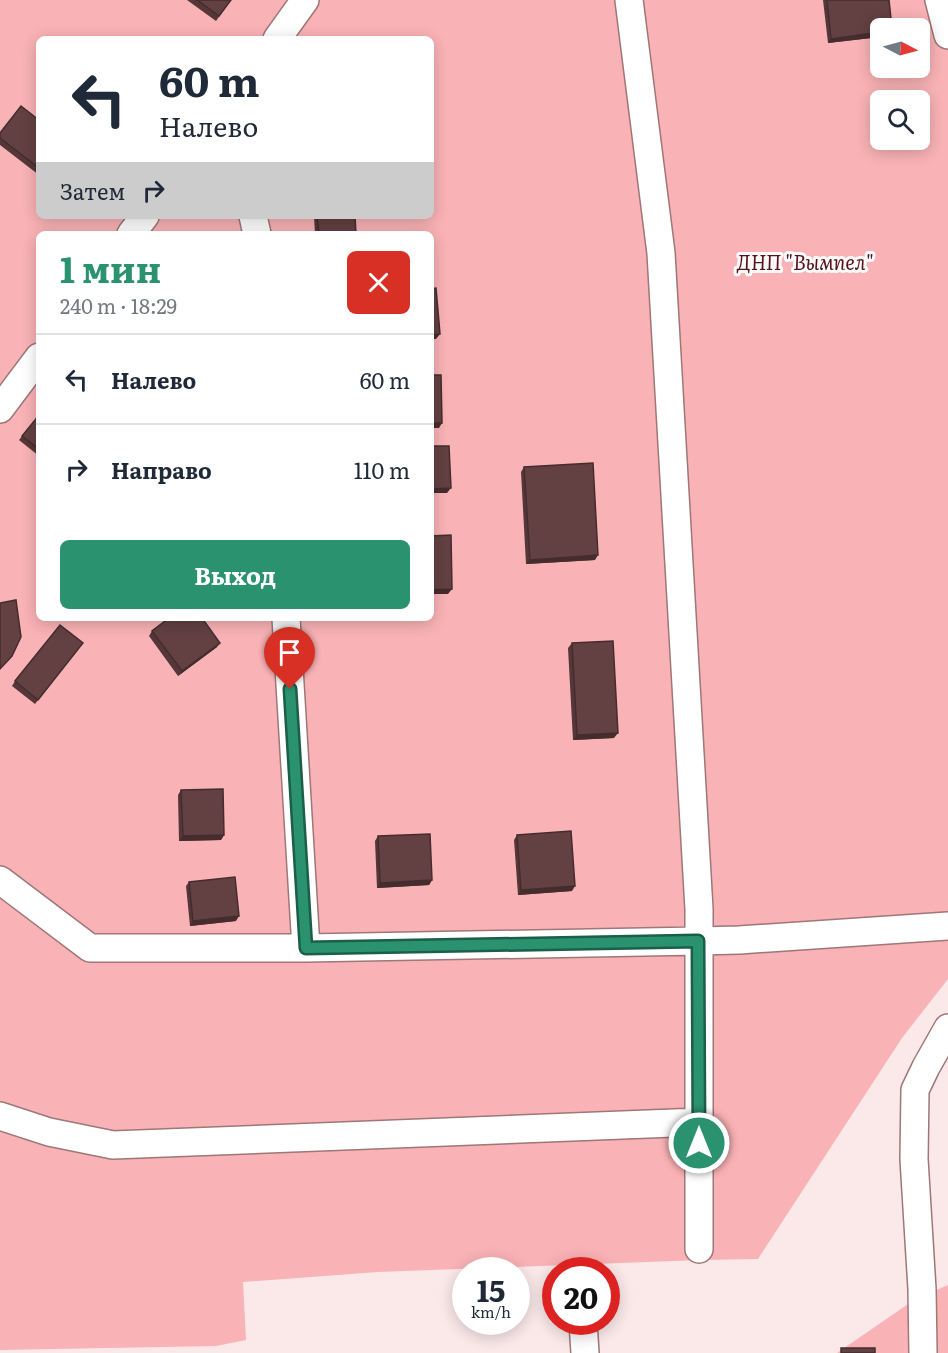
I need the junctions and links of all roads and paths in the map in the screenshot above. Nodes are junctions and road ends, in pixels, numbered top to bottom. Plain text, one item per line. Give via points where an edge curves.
1 (305, 0) edge
2 (628, 0) edge
3 (939, 0) edge
4 (948, 35) edge
5 (279, 36) edge
6 (143, 219) edge
7 (133, 231) edge
8 (36, 361) edge
9 (0, 409) edge
10 (286, 621) edge
11 (0, 879) edge
12 (948, 926) edge
13 (698, 941) junction
14 (306, 948) junction
15 (948, 1028) edge
16 (0, 1116) edge
17 (699, 1122) junction
18 (699, 1249) dead end
19 (584, 1335) edge
20 (923, 1342) edge
21 (585, 1353) edge

1 - 5 street
2 - 13 street via 661,253
3 - 4 street
6 - 7 street
8 - 9 street
10 - 14 street
11 - 14 street via 90,948
12 - 13 street
13 - 14 street
13 - 17 street
15 - 20 street via 915,1090 914,1159
16 - 17 street via 49,1132 113,1145
17 - 18 street
19 - 21 street

